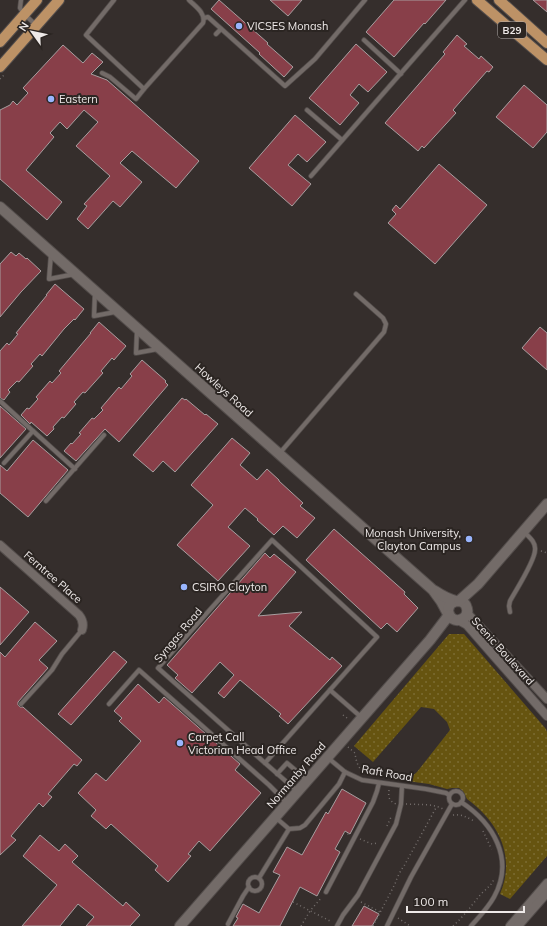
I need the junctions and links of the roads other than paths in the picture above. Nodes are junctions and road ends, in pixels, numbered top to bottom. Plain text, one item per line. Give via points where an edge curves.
1 (21, 0) edge
2 (37, 0) edge
3 (59, 0) edge
4 (114, 0) edge
5 (189, 0) edge
6 (365, 0) edge
7 (466, 0) edge
8 (477, 0) edge
9 (499, 0) edge
10 (24, 14) junction
11 (204, 18) junction
12 (36, 25) junction
13 (220, 29) junction
14 (216, 34) dead end
15 (364, 40) dead end
16 (0, 42) edge
17 (547, 43) edge
18 (546, 56) edge
19 (0, 67) edge
20 (102, 73) dead end
21 (401, 74) junction
22 (144, 90) junction
23 (307, 110) dead end
24 (342, 140) junction
25 (311, 176) dead end
26 (0, 207) edge
27 (52, 253) junction
28 (75, 273) junction
29 (95, 291) junction
30 (356, 294) dead end
31 (118, 311) junction
32 (137, 329) junction
33 (160, 349) junction
34 (0, 401) edge
35 (33, 431) junction
36 (104, 436) dead end
37 (279, 454) junction
38 (4, 463) dead end
39 (75, 468) junction
40 (46, 501) dead end
41 (547, 504) edge
42 (524, 532) junction
43 (0, 545) edge
44 (478, 584) junction
45 (433, 590) junction
46 (458, 601) junction
47 (467, 612) junction
48 (510, 612) dead end
49 (453, 617) junction
50 (82, 630) joint
51 (519, 669) junction
52 (512, 676) junction
53 (330, 690) junction
54 (547, 699) edge
55 (21, 704) dead end
56 (109, 704) dead end
57 (547, 716) edge
58 (362, 717) junction
59 (327, 757) junction
60 (265, 763) junction
61 (345, 772) junction
62 (277, 774) junction
63 (307, 780) junction
64 (379, 783) junction
65 (402, 786) junction
66 (297, 792) junction
67 (449, 795) junction
68 (461, 802) junction
69 (287, 803) junction
70 (452, 804) junction
71 (275, 817) junction
72 (289, 829) junction
73 (259, 878) junction
74 (547, 883) edge
75 (249, 887) junction
76 (326, 892) road end
77 (547, 893) edge
78 (228, 924) dead end
79 (335, 925) edge
80 (180, 926) edge
81 (387, 926) edge
82 (471, 926) edge
83 (510, 926) edge
84 (518, 926) edge

1 - 10 lane via 20,8
2 - 10 main road
3 - 12 main road
4 - 22 lane via 86,35
5 - 11 lane via 201,11
6 - 13 lane via 314,59 285,86
7 - 21 lane
8 - 18 main road, B29
9 - 17 main road, B29
10 - 12 lane
10 - 16 main road
11 - 13 lane via 208,17
11 - 22 lane via 203,23
12 - 19 main road
13 - 14 lane
15 - 21 lane
20 - 22 lane via 136,99
21 - 24 lane
23 - 24 lane
24 - 25 lane
26 - 27 street, Howleys Road
27 - 28 street, Howleys Road
27 - 28 lane via 49,279
28 - 29 street, Howleys Road
29 - 31 street, Howleys Road
29 - 31 lane via 94,316
30 - 37 lane via 383,318 386,328
31 - 32 street, Howleys Road
32 - 33 street, Howleys Road
32 - 33 lane via 136,353
33 - 37 street, Howleys Road
34 - 35 lane
35 - 38 lane
35 - 39 lane
36 - 39 lane
37 - 45 street, Howleys Road
39 - 40 lane
41 - 42 street
42 - 44 street
42 - 48 lane via 532,539 535,550 510,601
43 - 50 street, Ferntree Place via 79,615 83,620
44 - 46 street
44 - 47 street
45 - 46 street, Howleys Road
45 - 49 street, Howleys Road
46 - 47 street via 463,602
46 - 49 street via 448,607
47 - 49 street via 464,618
47 - 51 street, Scenic Boulevard
49 - 52 street, Scenic Boulevard via 467,626
49 - 58 street, Normanby Road
50 - 55 lane via 52,670
51 - 52 street
51 - 54 street, Scenic Boulevard
52 - 57 street, Scenic Boulevard
53 - 58 lane
53 - 60 lane, Syngas Road
53 - 60 lane, Syngas Road via 377,637 272,540 158,668
56 - 69 lane via 140,670
58 - 59 street, Normanby Road
59 - 61 lane, Raft Road
59 - 63 street, Normanby Road
60 - 62 lane, Syngas Road
61 - 64 lane, Raft Road via 362,780
61 - 72 lane via 339,784 305,825
62 - 63 lane via 287,763
62 - 66 lane, Syngas Road
63 - 66 street, Normanby Road
64 - 65 lane, Raft Road
64 - 76 lane via 373,802
65 - 67 lane, Raft Road
65 - 79 lane via 396,824 356,899
66 - 69 street, Normanby Road
67 - 68 lane, Raft Road via 454,791 461,793
67 - 70 lane
68 - 70 lane
68 - 82 lane, Raft Road via 477,813 489,828 500,847 502,858 499,888
69 - 71 street, Normanby Road
70 - 81 lane
71 - 72 lane
71 - 80 street, Normanby Road
72 - 73 lane
73 - 75 lane via 251,878 248,882
73 - 75 lane via 263,884 261,889 253,891
74 - 83 street
75 - 78 lane
77 - 84 street

